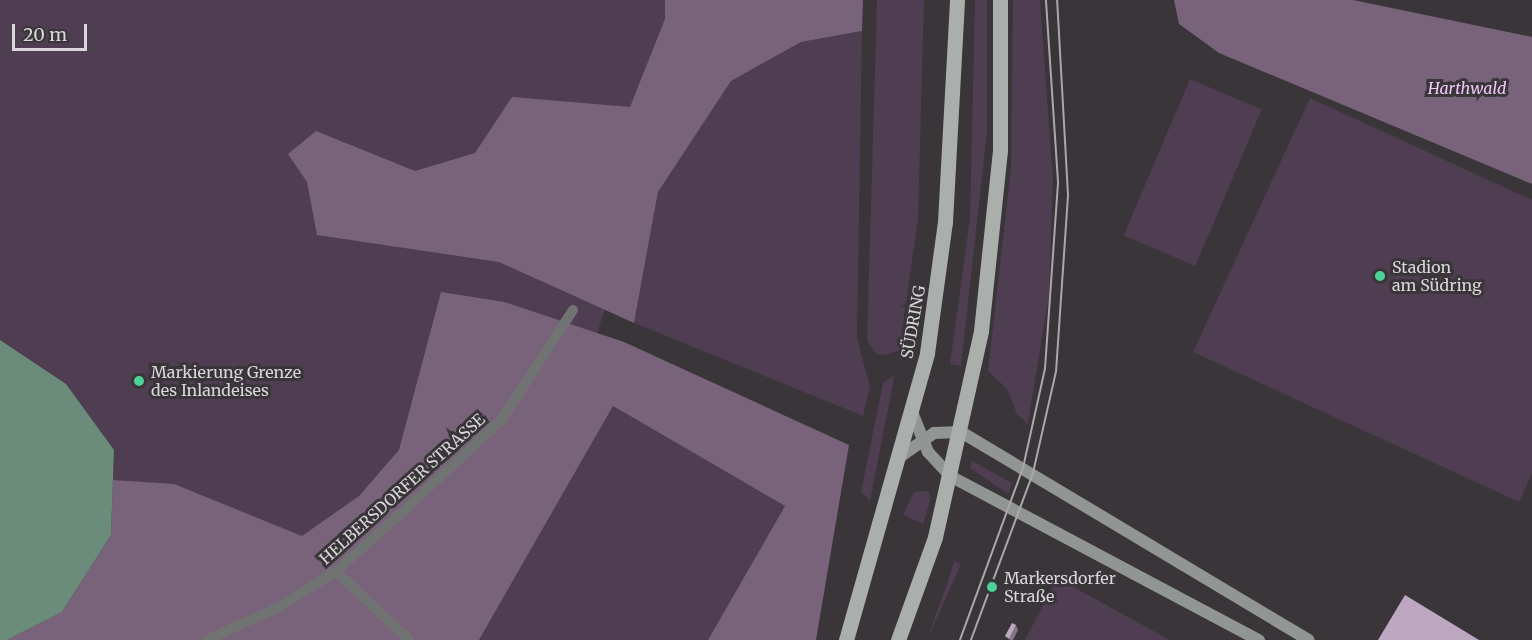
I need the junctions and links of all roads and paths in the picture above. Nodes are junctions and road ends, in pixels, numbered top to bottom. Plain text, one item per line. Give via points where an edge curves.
1 (957, 0) edge
2 (1000, 0) edge
3 (573, 310) dead end
4 (912, 412) junction
5 (961, 432) junction
6 (921, 439) junction
7 (901, 456) junction
8 (950, 476) junction
9 (336, 571) junction
10 (207, 640) edge
11 (409, 640) edge
12 (846, 640) edge
13 (898, 640) edge
14 (1258, 640) edge
15 (1309, 640) edge

1 - 4 main road, SÜDRING via 945,222
2 - 5 main road via 1000,151 994,231
3 - 9 lane, HELBERSDORFER STRASSE via 502,419
4 - 6 main road
4 - 7 main road, SÜDRING
5 - 6 main road
5 - 8 main road
5 - 15 main road
6 - 7 main road
6 - 8 main road
7 - 12 main road, SÜDRING
8 - 13 main road
8 - 14 main road
9 - 10 lane, HELBERSDORFER STRASSE via 279,607
9 - 11 lane

